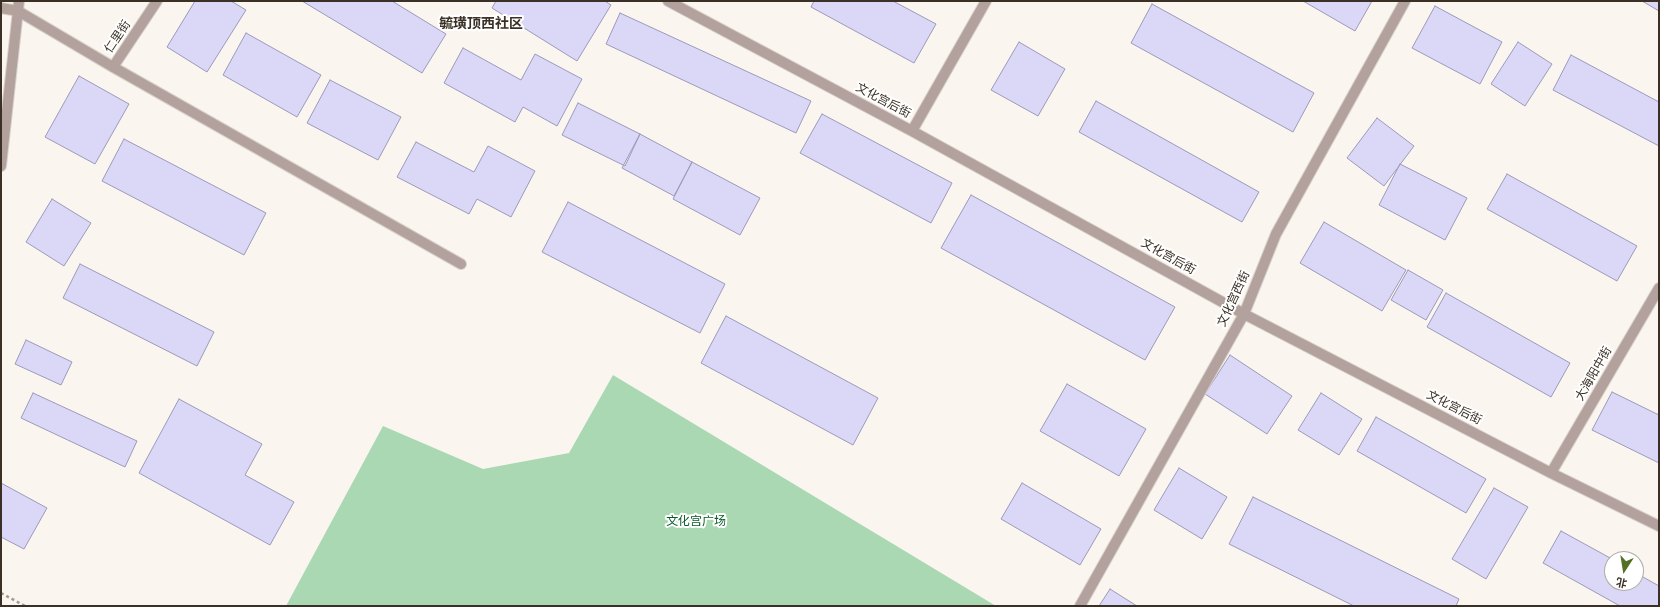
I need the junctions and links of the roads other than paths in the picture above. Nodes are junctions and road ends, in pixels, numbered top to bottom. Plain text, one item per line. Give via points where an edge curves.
1 (157, 1) edge
2 (668, 1) edge
3 (986, 1) edge
4 (1405, 1) edge
5 (19, 6) edge
6 (1, 8) edge
7 (113, 67) junction
8 (912, 131) junction
9 (1, 166) edge
10 (461, 264) dead end
11 (1659, 288) edge
12 (1244, 314) junction
13 (1552, 473) junction
14 (1659, 526) edge
15 (1080, 606) edge

1 - 7 street, 仁里街
2 - 8 street, 文化宫后街
3 - 8 street
4 - 12 street, 文化宫西街 via 1276,234
5 - 6 street
5 - 7 street
5 - 9 street
7 - 10 street
8 - 12 street, 文化宫后街
11 - 13 street, 大海阳中街
12 - 13 street, 文化宫后街
12 - 15 street, 文化宫西街
13 - 14 street, 文化宫后街

